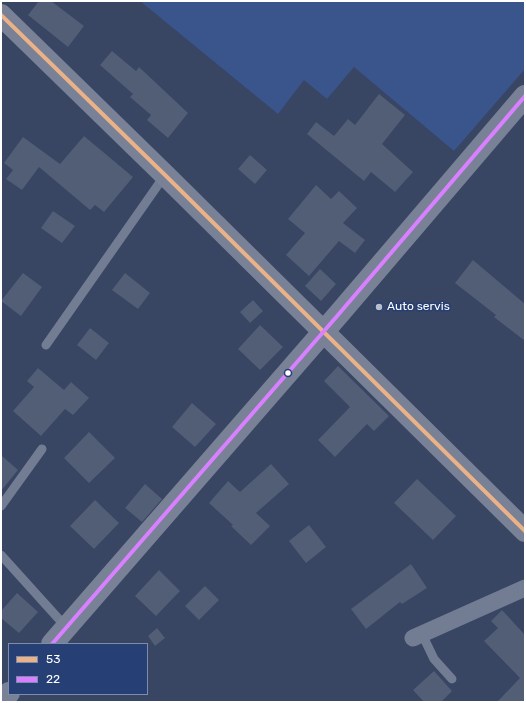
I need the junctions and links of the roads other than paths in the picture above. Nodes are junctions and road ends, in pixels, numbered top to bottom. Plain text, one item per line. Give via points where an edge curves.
1 (1, 15) edge
2 (525, 96) edge
3 (165, 175) junction
4 (323, 332) junction
5 (46, 345) dead end
6 (42, 449) dead end
7 (1, 506) edge
8 (525, 531) edge
9 (1, 555) edge
10 (525, 588) edge
11 (66, 627) junction
12 (417, 636) joint
13 (53, 643) edge
14 (452, 679) dead end
15 (8, 694) edge
16 (1, 702) edge

1 - 3 main road
2 - 4 main road
3 - 4 main road
3 - 5 lane
4 - 8 main road
4 - 11 main road
6 - 7 lane
9 - 11 lane
10 - 12 street
11 - 13 main road
12 - 14 lane
15 - 16 main road

